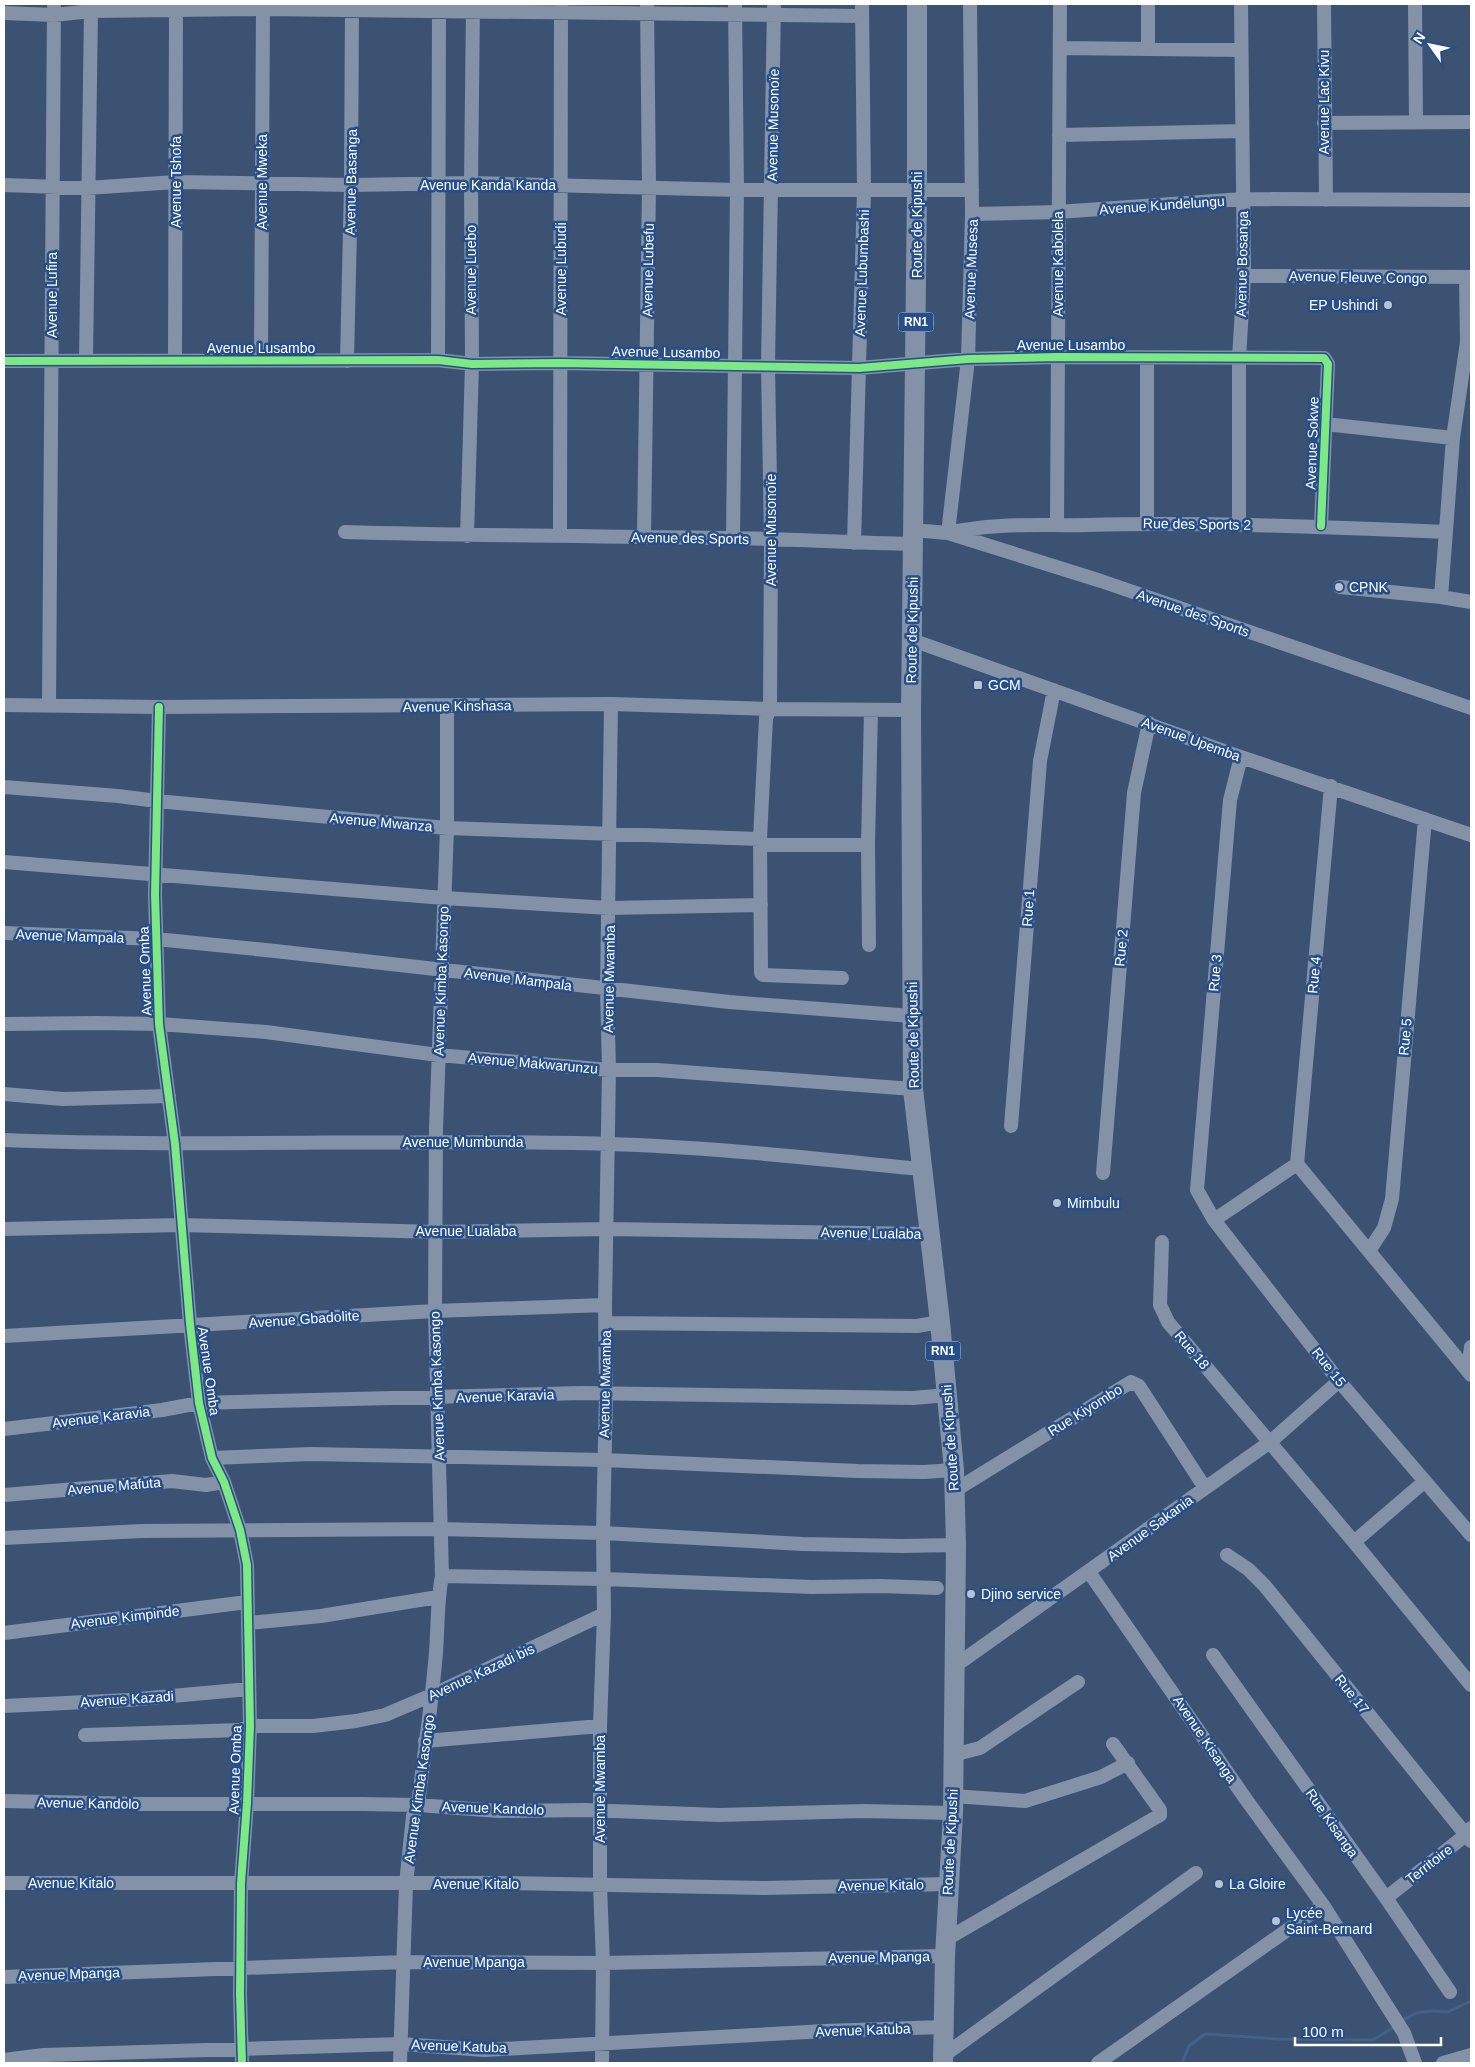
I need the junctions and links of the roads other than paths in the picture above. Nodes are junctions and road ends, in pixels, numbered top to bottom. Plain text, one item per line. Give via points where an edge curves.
1 (917, 4) edge
2 (970, 4) edge
3 (1060, 4) edge
4 (1148, 4) edge
5 (1241, 4) edge
6 (1324, 4) edge
7 (1415, 4) edge
8 (262, 6) edge
9 (176, 7) edge
10 (352, 7) edge
11 (439, 7) edge
12 (473, 7) edge
13 (561, 8) edge
14 (54, 9) edge
15 (647, 9) edge
16 (735, 10) edge
17 (774, 10) edge
18 (862, 10) edge
19 (91, 11) junction
20 (4, 13) edge
21 (1060, 48) junction
22 (1148, 49) junction
23 (1241, 50) junction
24 (1416, 122) junction
25 (1471, 122) edge
26 (1324, 123) junction
27 (1242, 131) junction
28 (1059, 135) junction
29 (176, 182) junction
30 (262, 183) junction
31 (470, 183) junction
32 (439, 184) junction
33 (4, 185) edge
34 (352, 185) junction
35 (561, 185) junction
36 (52, 186) junction
37 (87, 188) junction
38 (649, 188) junction
39 (772, 189) junction
40 (917, 189) junction
41 (737, 190) junction
42 (864, 190) junction
43 (972, 190) junction
44 (1243, 199) junction
45 (1326, 200) junction
46 (1471, 200) edge
47 (1058, 212) junction
48 (972, 214) junction
49 (1244, 276) junction
50 (1469, 278) edge
51 (1057, 357) junction
52 (1148, 358) junction
53 (1239, 358) junction
54 (261, 359) junction
55 (968, 359) junction
56 (52, 360) junction
57 (86, 360) junction
58 (175, 360) junction
59 (438, 360) junction
60 (1327, 360) joint
61 (4, 361) edge
62 (347, 361) junction
63 (560, 363) junction
64 (472, 364) junction
65 (916, 364) junction
66 (647, 365) junction
67 (735, 365) junction
68 (768, 365) junction
69 (859, 368) junction
70 (1325, 424) junction
71 (1453, 438) junction
72 (1147, 523) junction
73 (1239, 524) junction
74 (1057, 525) junction
75 (1321, 526) junction
76 (345, 532) dead end
77 (1446, 532) junction
78 (948, 533) junction
79 (560, 535) junction
80 (467, 536) junction
81 (644, 537) junction
82 (912, 537) junction
83 (733, 538) junction
84 (772, 540) junction
85 (854, 543) junction
86 (1340, 587) dead end
87 (1441, 597) junction
88 (1471, 602) edge
89 (912, 640) junction
90 (1054, 690) junction
91 (611, 704) junction
92 (4, 705) edge
93 (49, 705) junction
94 (447, 706) junction
95 (158, 707) junction
96 (1471, 708) edge
97 (770, 709) junction
98 (871, 710) junction
99 (911, 710) junction
100 (1149, 723) junction
101 (1241, 757) junction
102 (1331, 786) junction
103 (4, 787) edge
104 (157, 801) junction
105 (1425, 819) junction
106 (447, 828) junction
107 (1471, 834) edge
108 (609, 835) junction
109 (760, 842) junction
110 (868, 845) junction
111 (4, 862) edge
112 (157, 875) junction
113 (444, 898) junction
114 (761, 905) junction
115 (609, 908) junction
116 (4, 933) edge
117 (156, 939) junction
118 (869, 944) dead end
119 (440, 969) junction
120 (842, 978) dead end
121 (607, 990) junction
122 (912, 1016) junction
123 (4, 1024) edge
124 (159, 1024) junction
125 (438, 1055) junction
126 (609, 1070) junction
127 (913, 1089) junction
128 (4, 1094) edge
129 (169, 1096) junction
130 (1011, 1126) dead end
131 (4, 1140) edge
132 (436, 1142) junction
133 (175, 1144) junction
134 (606, 1144) junction
135 (1297, 1164) junction
136 (921, 1169) junction
137 (1103, 1173) dead end
138 (1198, 1190) joint
139 (1214, 1220) junction
140 (181, 1226) junction
141 (4, 1229) edge
142 (608, 1229) junction
143 (437, 1232) junction
144 (929, 1234) junction
145 (1162, 1242) dead end
146 (1370, 1251) junction
147 (605, 1305) junction
148 (435, 1310) junction
149 (940, 1322) junction
150 (606, 1323) junction
151 (190, 1324) junction
152 (4, 1336) edge
153 (1471, 1347) edge
154 (1470, 1373) edge
155 (1339, 1381) junction
156 (606, 1395) junction
157 (947, 1395) junction
158 (437, 1398) junction
159 (198, 1403) junction
160 (4, 1429) edge
161 (1270, 1442) junction
162 (212, 1458) junction
163 (439, 1458) junction
164 (604, 1460) junction
165 (954, 1470) junction
166 (1425, 1481) junction
167 (224, 1482) junction
168 (1205, 1488) junction
169 (954, 1491) junction
170 (4, 1495) edge
171 (440, 1528) junction
172 (240, 1530) junction
173 (603, 1533) junction
174 (1471, 1535) edge
175 (4, 1538) edge
176 (1354, 1542) junction
177 (956, 1545) junction
178 (1227, 1555) dead end
179 (1089, 1572) junction
180 (442, 1576) junction
181 (604, 1579) junction
182 (936, 1588) dead end
183 (438, 1597) junction
184 (247, 1602) junction
185 (604, 1614) junction
186 (248, 1623) junction
187 (4, 1633) edge
188 (1213, 1654) dead end
189 (955, 1666) junction
190 (1078, 1682) dead end
191 (1471, 1685) edge
192 (249, 1689) junction
193 (432, 1695) junction
194 (4, 1706) edge
195 (250, 1726) junction
196 (600, 1726) junction
197 (85, 1735) dead end
198 (425, 1740) junction
199 (1113, 1744) dead end
200 (953, 1755) junction
201 (1128, 1764) junction
202 (4, 1801) edge
203 (247, 1803) junction
204 (952, 1804) junction
205 (418, 1805) junction
206 (601, 1811) junction
207 (1470, 1834) edge
208 (1196, 1873) dead end
209 (4, 1883) edge
210 (241, 1884) junction
211 (406, 1884) junction
212 (948, 1884) junction
213 (600, 1885) junction
214 (1386, 1898) junction
215 (1323, 1905) junction
216 (945, 1948) junction
217 (404, 1962) junction
218 (603, 1962) junction
219 (240, 1967) junction
220 (4, 1977) edge
221 (1450, 1992) dead end
222 (944, 2027) junction
223 (602, 2042) junction
224 (401, 2044) junction
225 (242, 2048) junction
226 (1470, 2058) edge
227 (4, 2060) edge
228 (943, 2060) edge
229 (242, 2063) edge
230 (400, 2063) edge
231 (602, 2063) edge
232 (1098, 2063) edge
233 (1415, 2063) edge
234 (1444, 2063) edge

1 - 40 highway, Route de Kipushi / RN1
2 - 43 street, Avenue Musesa
3 - 21 street, Avenue Kabolela
4 - 22 street
5 - 23 street, Avenue Bosanga
6 - 26 street, Avenue Lac Kivu
7 - 24 street
8 - 9 street
8 - 10 street
8 - 30 street, Avenue Mweka
9 - 19 street
9 - 29 street, Avenue Tshofa
10 - 11 street
10 - 34 street, Avenue Basanga
11 - 12 street
11 - 32 street
12 - 13 street
12 - 31 street, Avenue Luebo
13 - 15 street
13 - 35 street, Avenue Lubudi
14 - 19 street
14 - 20 street
14 - 36 street, Avenue Lufira
15 - 16 street
15 - 38 street, Avenue Lubefu
16 - 17 street
16 - 41 street
17 - 18 street
17 - 39 street, Avenue Musonoïe
18 - 42 street, Avenue Lubumbashi
19 - 37 street
21 - 22 street
21 - 28 street, Avenue Kabolela
22 - 23 street
23 - 27 street, Avenue Bosanga
24 - 25 street
24 - 26 street
26 - 45 street, Avenue Lac Kivu
27 - 28 street
27 - 44 street, Avenue Bosanga
28 - 47 street, Avenue Kabolela
29 - 30 street, Avenue Kanda Kanda
29 - 37 street, Avenue Kanda Kanda
29 - 58 street, Avenue Tshofa
30 - 34 street, Avenue Kanda Kanda
30 - 54 street, Avenue Mweka
31 - 32 street, Avenue Kanda Kanda
31 - 35 street, Avenue Kanda Kanda
31 - 64 street, Avenue Luebo
32 - 34 street, Avenue Kanda Kanda
32 - 59 street
33 - 36 street, Avenue Kanda Kanda
34 - 62 street, Avenue Basanga
35 - 38 street, Avenue Kanda Kanda
35 - 63 street, Avenue Lubudi
36 - 37 street, Avenue Kanda Kanda
36 - 56 street, Avenue Lufira
37 - 57 street
38 - 41 street, Avenue Kanda Kanda
38 - 66 street, Avenue Lubefu
39 - 41 street, Avenue Kanda Kanda
39 - 42 street, Avenue Kanda Kanda
39 - 68 street, Avenue Musonoïe
40 - 42 street, Avenue Kanda Kanda
40 - 43 street, Avenue Kanda Kanda
40 - 65 highway, Route de Kipushi / RN1
41 - 67 street
42 - 69 street, Avenue Lubumbashi
43 - 48 street, Avenue Musesa
44 - 45 street, Avenue Kundelungu
44 - 47 street, Avenue Kundelungu
44 - 49 street, Avenue Bosanga
45 - 46 street, Avenue Kundelungu
47 - 48 street, Avenue Kundelungu
47 - 51 street, Avenue Kabolela
48 - 55 street, Avenue Musesa
49 - 50 street, Avenue Fleuve Congo
49 - 53 street, Avenue Bosanga
50 - 71 street via 1467,342
51 - 52 street, Avenue Lusambo
51 - 55 street, Avenue Lusambo
51 - 74 street, Avenue Kabolela
52 - 53 street, Avenue Lusambo
52 - 72 street
53 - 60 street, Avenue Lusambo
53 - 73 street, Avenue Bosanga
54 - 58 street, Avenue Lusambo
54 - 62 street, Avenue Lusambo
55 - 65 street, Avenue Lusambo
55 - 78 street, Avenue Musesa
56 - 57 street, Avenue Lusambo
56 - 61 street, Avenue Lusambo
56 - 93 street, Avenue Lufira
57 - 58 street, Avenue Lusambo
59 - 62 street, Avenue Lusambo
59 - 64 street, Avenue Lusambo
60 - 70 street, Avenue Sokwe
63 - 64 street, Avenue Lusambo
63 - 66 street, Avenue Lusambo
63 - 79 street, Avenue Lubudi
64 - 80 street, Avenue Luebo
65 - 69 street, Avenue Lusambo
65 - 82 highway, Route de Kipushi / RN1
66 - 67 street, Avenue Lusambo
66 - 81 street, Avenue Lubefu
67 - 68 street, Avenue Lusambo
67 - 83 street
68 - 69 street, Avenue Lusambo
68 - 84 street, Avenue Musonoïe
69 - 85 street, Avenue Lubumbashi
70 - 71 street
70 - 75 street, Avenue Sokwe
71 - 77 street
72 - 73 street, Rue des Sports 2
72 - 74 street, Rue des Sports 2
73 - 75 street, Rue des Sports 2
74 - 78 street, Rue des Sports 2 via 977,526
75 - 77 street, Rue des Sports 2
76 - 80 street, Avenue des Sports
77 - 87 street
78 - 82 street, Avenue des Sports
78 - 96 street, Avenue des Sports via 1101,581
79 - 80 street, Avenue des Sports
79 - 81 street, Avenue des Sports
81 - 83 street, Avenue des Sports
82 - 85 street, Avenue des Sports
82 - 89 highway, Route de Kipushi / RN1
83 - 84 street, Avenue des Sports
84 - 85 street, Avenue des Sports
84 - 97 street, Avenue Musonoïe
86 - 87 street
87 - 88 street
89 - 90 street, Avenue Upemba
89 - 99 highway, Route de Kipushi / RN1
90 - 100 street, Avenue Upemba
90 - 130 street, Rue 1 via 1040,760
91 - 94 street, Avenue Kinshasa
91 - 97 street, Avenue Kinshasa
91 - 108 street, Avenue Mwamba
92 - 93 street, Avenue Kinshasa
93 - 95 street, Avenue Kinshasa
94 - 95 street, Avenue Kinshasa
94 - 106 street, Avenue Kimba Kasongo
95 - 104 street, Avenue Omba
97 - 98 street, Avenue Kinshasa
97 - 109 street, Avenue Musonoïe via 766,718
98 - 99 street, Avenue Kinshasa
98 - 110 street
99 - 122 highway, Route de Kipushi / RN1
100 - 101 street, Avenue Upemba
100 - 137 street, Rue 2 via 1134,793
101 - 102 street, Avenue Upemba
101 - 138 street, Rue 3 via 1230,800
102 - 105 street, Avenue Upemba
102 - 135 street, Rue 4
103 - 104 street, Avenue Mwanza
104 - 106 street, Avenue Mwanza
104 - 112 street, Avenue Omba
105 - 107 street, Avenue Upemba
105 - 146 street, Rue 5 via 1392,1199 1384,1228
106 - 108 street, Avenue Mwanza
106 - 113 street, Avenue Kimba Kasongo
108 - 109 street, Avenue Mwanza
108 - 115 street, Avenue Mwamba
109 - 110 street, Avenue Mwanza
109 - 114 street, Avenue Musonoïe
110 - 118 street
111 - 112 street
112 - 113 street
112 - 117 street, Avenue Omba
113 - 115 street
113 - 119 street, Avenue Kimba Kasongo
114 - 115 street
114 - 120 street, Avenue Musonoïe via 762,974
115 - 121 street, Avenue Mwamba
116 - 117 street, Avenue Mampala
117 - 119 street, Avenue Mampala
117 - 124 street, Avenue Omba
119 - 121 street, Avenue Mampala
119 - 125 street, Avenue Kimba Kasongo
121 - 122 street, Avenue Mampala
121 - 126 street, Avenue Mwamba
122 - 127 highway, Route de Kipushi / RN1
123 - 124 street, Avenue Makwarunzu
124 - 125 street, Avenue Makwarunzu via 266,1032
124 - 129 street, Avenue Omba
125 - 126 street, Avenue Makwarunzu
125 - 132 street, Avenue Kimba Kasongo
126 - 127 street, Avenue Makwarunzu via 657,1070
126 - 134 street, Avenue Mwamba
127 - 136 highway, Route de Kipushi / RN1
128 - 129 street via 63,1099
129 - 133 street, Avenue Omba
131 - 133 street, Avenue Mumbunda
132 - 133 street, Avenue Mumbunda
132 - 134 street, Avenue Mumbunda
132 - 143 street, Avenue Kimba Kasongo
133 - 140 street, Avenue Omba
134 - 136 street, Avenue Mumbunda via 689,1147
134 - 142 street, Avenue Mwamba
135 - 139 street
135 - 146 street
136 - 144 highway, Route de Kipushi / RN1
138 - 139 street, Rue 15
139 - 155 street, Rue 15
140 - 141 street, Avenue Lualaba
140 - 143 street, Avenue Lualaba
140 - 151 street, Avenue Omba
142 - 143 street, Avenue Lualaba
142 - 144 street, Avenue Lualaba
142 - 147 street, Avenue Mwamba
143 - 148 street, Avenue Kimba Kasongo
144 - 149 highway, Route de Kipushi / RN1
145 - 161 street, Rue 18 via 1159,1298 1164,1315
146 - 154 street
147 - 148 street, Avenue Gbadolite
147 - 150 street, Avenue Mwamba
148 - 151 street, Avenue Gbadolite
148 - 158 street, Avenue Kimba Kasongo
149 - 150 street via 917,1326
149 - 157 highway, Route de Kipushi / RN1
150 - 156 street, Avenue Mwamba
151 - 152 street, Avenue Gbadolite
151 - 159 street, Avenue Omba
153 - 154 street
155 - 161 street, Avenue Sakania
155 - 166 street, Rue 15
156 - 157 street, Avenue Karavia via 903,1398
156 - 158 street, Avenue Karavia
156 - 164 street, Avenue Mwamba
157 - 165 highway, Route de Kipushi / RN1
158 - 159 street, Avenue Karavia
158 - 163 street, Avenue Kimba Kasongo
159 - 160 street, Avenue Karavia
159 - 162 street, Avenue Omba
161 - 168 street, Avenue Sakania
161 - 176 street, Rue 18
162 - 163 street via 311,1454
162 - 167 street, Avenue Omba
163 - 164 street
163 - 171 street, Avenue Kimba Kasongo
164 - 165 street via 858,1471
164 - 173 street, Avenue Mwamba
165 - 169 highway, Route de Kipushi / RN1
166 - 174 street, Rue 15
166 - 176 street
167 - 170 street, Avenue Mafuta via 206,1485 172,1481
167 - 172 street, Avenue Omba
168 - 169 street, Rue Kiyombo via 1139,1386 1130,1382
168 - 179 street, Avenue Sakania
169 - 177 highway, Route de Kipushi / RN1
171 - 172 street
171 - 173 street
171 - 180 street, Avenue Kimba Kasongo
172 - 175 street
172 - 184 street, Avenue Omba via 247,1565
173 - 177 street via 802,1544
173 - 181 street, Avenue Mwamba
176 - 191 street, Rue 18
177 - 189 highway, Route de Kipushi / RN1
178 - 207 street, Rue 17 via 1248,1569 1264,1586
179 - 189 street, Avenue Sakania
179 - 215 street, Avenue Kisanga
180 - 181 street
180 - 183 street, Avenue Kimba Kasongo
181 - 182 street
181 - 185 street, Avenue Mwamba
183 - 186 street via 321,1616
183 - 193 street, Avenue Kimba Kasongo
184 - 186 street, Avenue Omba
184 - 187 street, Avenue Kimpinde
185 - 193 street, Avenue Kazadi bis
185 - 196 street, Avenue Mwamba
186 - 192 street, Avenue Omba
188 - 214 street, Rue Kisanga
189 - 200 highway, Route de Kipushi / RN1
190 - 200 street via 980,1748
192 - 194 street, Avenue Kazadi via 128,1700
192 - 195 street, Avenue Omba
193 - 195 street, Avenue Kazadi bis via 385,1715 356,1721 313,1726
193 - 198 street, Avenue Kimba Kasongo
195 - 197 street, Avenue Kazadi bis via 241,1730
195 - 203 street, Avenue Omba
196 - 198 street
196 - 206 street, Avenue Mwamba
198 - 205 street, Avenue Kimba Kasongo
199 - 201 street
200 - 204 highway, Route de Kipushi / RN1
201 - 204 street, Avenue Kandolo via 1101,1777 1025,1801
201 - 216 street via 1160,1810 1159,1816
202 - 203 street, Avenue Kandolo
203 - 205 street, Avenue Kandolo
203 - 210 street, Avenue Omba
204 - 206 street, Avenue Kandolo via 863,1811 719,1815
204 - 212 highway, Route de Kipushi / RN1
205 - 206 street, Avenue Kandolo via 499,1811
205 - 211 street, Avenue Kimba Kasongo via 413,1816
206 - 213 street, Avenue Mwamba
207 - 214 street, Territoire
208 - 228 street
209 - 210 street, Avenue Kitalo
210 - 211 street, Avenue Kitalo
210 - 219 street, Avenue Omba
211 - 213 street, Avenue Kitalo
211 - 217 street, Avenue Kimba Kasongo
212 - 213 street, Avenue Kitalo via 764,1888
212 - 216 highway, Route de Kipushi / RN1
213 - 218 street, Avenue Mwamba
214 - 221 street, Rue Kisanga
215 - 232 street
215 - 233 street, Avenue Kisanga via 1404,2032
216 - 218 street, Avenue Mpanga
216 - 222 highway, Route de Kipushi / RN1
217 - 218 street, Avenue Mpanga
217 - 219 street, Avenue Mpanga
217 - 224 street, Avenue Kimba Kasongo
218 - 223 street, Avenue Mwamba
219 - 220 street, Avenue Mpanga
219 - 225 street, Avenue Omba
222 - 223 street, Avenue Katuba
222 - 228 highway, Route de Kipushi / RN1
223 - 224 street, Avenue Katuba via 485,2050
223 - 231 street, Avenue Mwamba
224 - 225 street, Avenue Katuba
224 - 230 street, Avenue Kimba Kasongo
225 - 227 street, Avenue Katuba via 44,2055
225 - 229 street, Avenue Omba
226 - 234 street

